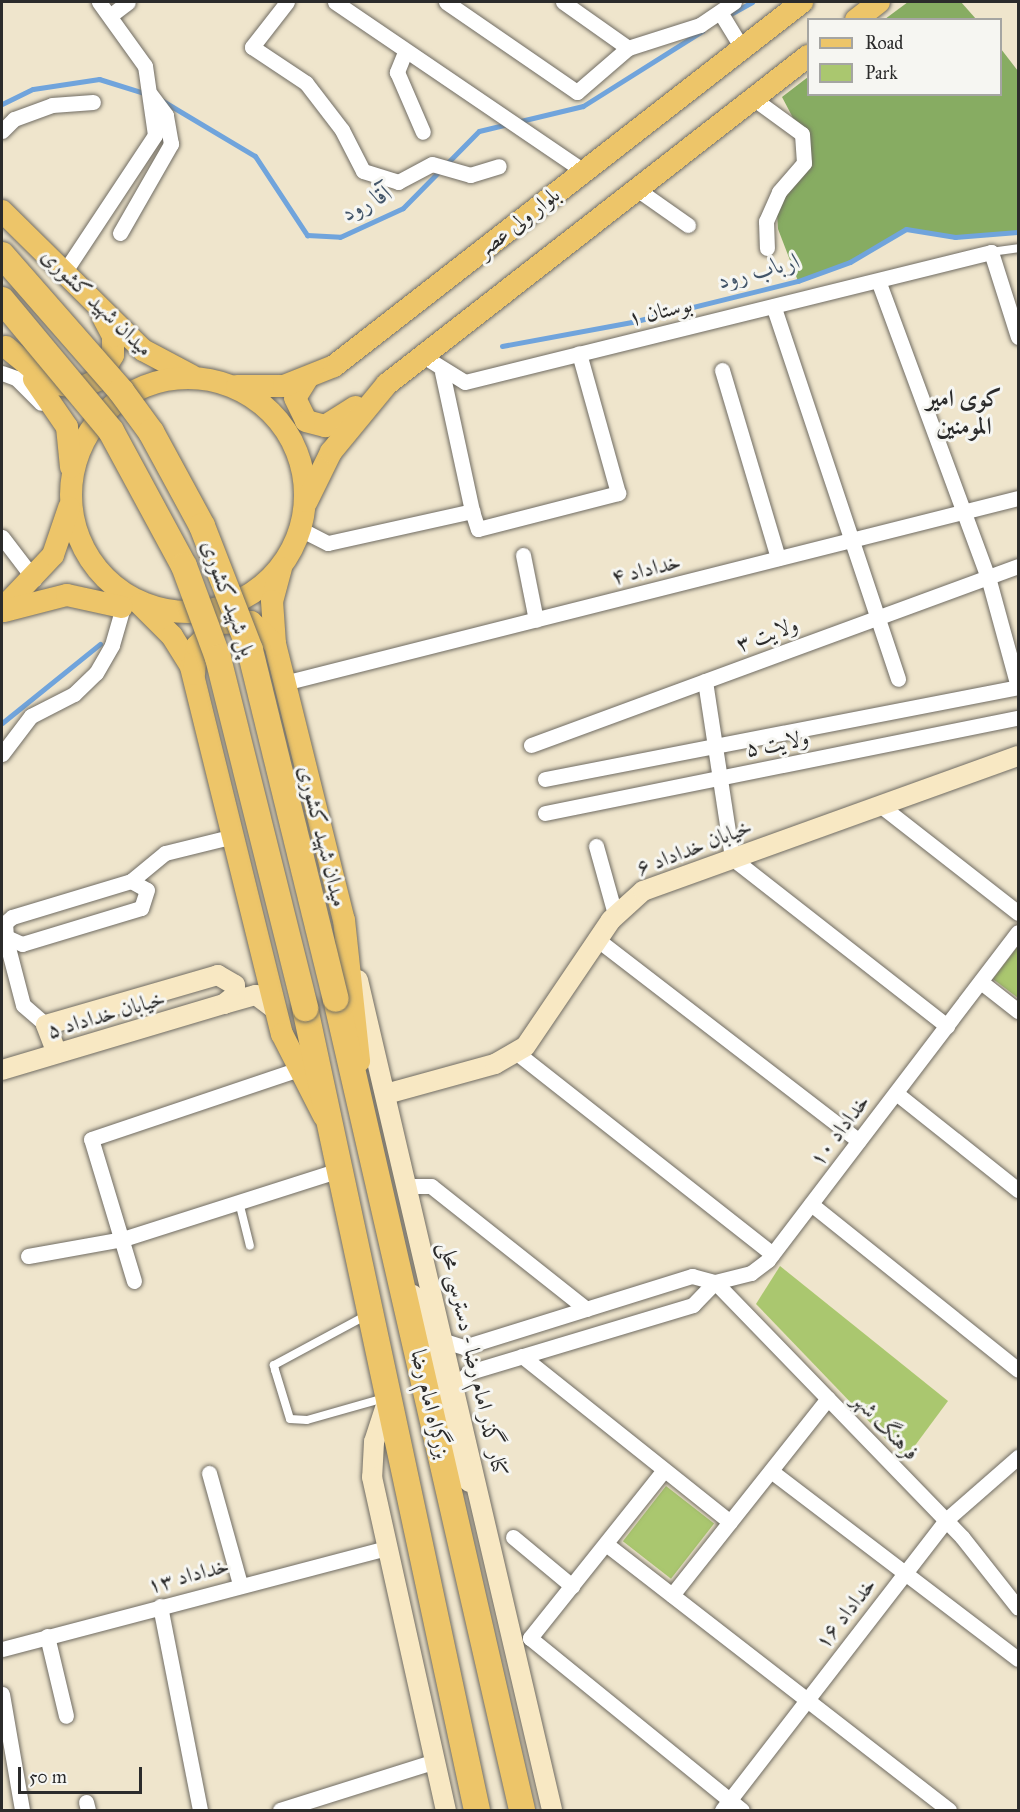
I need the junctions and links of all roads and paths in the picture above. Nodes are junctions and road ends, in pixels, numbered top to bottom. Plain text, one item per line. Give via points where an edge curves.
1 (99, 2) edge
2 (128, 2) edge
3 (286, 2) edge
4 (335, 2) edge
5 (446, 2) edge
6 (562, 2) edge
7 (734, 2) edge
8 (802, 2) edge
9 (879, 2) edge
10 (111, 15) junction
11 (723, 17) junction
12 (859, 18) edge
13 (628, 48) junction
14 (742, 48) junction
15 (405, 52) junction
16 (807, 57) edge
17 (754, 99) junction
18 (151, 101) junction
19 (93, 102) dead end
20 (2, 131) edge
21 (423, 132) dead end
22 (500, 166) dead end
23 (584, 171) junction
24 (638, 190) junction
25 (2, 211) edge
26 (688, 225) dead end
27 (120, 233) dead end
28 (768, 248) dead end
29 (1018, 248) edge
30 (991, 252) junction
31 (2, 255) edge
32 (65, 271) junction
33 (879, 283) junction
34 (82, 289) junction
35 (2, 300) edge
36 (774, 308) junction
37 (1018, 337) edge
38 (4, 344) edge
39 (579, 353) junction
40 (423, 356) junction
41 (722, 369) dead end
42 (442, 372) junction
43 (2, 374) edge
44 (208, 380) junction
45 (307, 380) junction
46 (387, 384) junction
47 (67, 427) junction
48 (72, 489) junction
49 (1018, 498) edge
50 (472, 511) junction
51 (964, 512) junction
52 (301, 522) junction
53 (2, 537) edge
54 (849, 541) junction
55 (288, 555) junction
56 (523, 555) dead end
57 (778, 558) junction
58 (1018, 566) edge
59 (988, 577) junction
60 (34, 579) junction
61 (127, 599) junction
62 (2, 610) edge
63 (877, 618) junction
64 (536, 620) junction
65 (275, 644) junction
66 (898, 679) dead end
67 (194, 680) junction
68 (705, 681) junction
69 (284, 683) junction
70 (1018, 687) edge
71 (1018, 718) edge
72 (531, 745) dead end
73 (718, 746) junction
74 (2, 754) edge
75 (1018, 756) edge
76 (723, 777) junction
77 (545, 779) dead end
78 (880, 805) junction
79 (545, 813) dead end
80 (234, 836) junction
81 (596, 846) dead end
82 (732, 858) junction
83 (131, 880) junction
84 (1018, 913) edge
85 (615, 914) junction
86 (344, 920) junction
87 (1018, 932) edge
88 (4, 933) junction
89 (598, 940) junction
90 (981, 981) junction
91 (336, 999) joint
92 (224, 1004) junction
93 (304, 1008) joint
94 (276, 1010) junction
95 (1018, 1011) edge
96 (46, 1025) junction
97 (947, 1026) junction
98 (57, 1053) junction
99 (517, 1053) junction
100 (299, 1069) junction
101 (2, 1070) edge
102 (896, 1093) junction
103 (386, 1094) junction
104 (365, 1122) junction
105 (330, 1128) junction
106 (859, 1141) junction
107 (339, 1170) junction
108 (408, 1186) junction
109 (1018, 1190) edge
110 (239, 1202) junction
111 (811, 1204) junction
112 (123, 1239) junction
113 (250, 1246) dead end
114 (395, 1250) junction
115 (772, 1254) junction
116 (28, 1256) dead end
117 (134, 1281) dead end
118 (715, 1282) junction
119 (586, 1309) junction
120 (369, 1314) junction
121 (444, 1341) junction
122 (522, 1356) junction
123 (1018, 1370) edge
124 (455, 1385) junction
125 (828, 1398) junction
126 (387, 1400) junction
127 (1018, 1457) edge
128 (664, 1470) junction
129 (771, 1471) junction
130 (209, 1473) dead end
131 (485, 1514) junction
132 (945, 1520) junction
133 (730, 1522) junction
134 (513, 1537) dead end
135 (606, 1544) junction
136 (387, 1548) junction
137 (903, 1575) junction
138 (240, 1584) junction
139 (572, 1586) junction
140 (672, 1595) junction
141 (160, 1606) junction
142 (1018, 1608) edge
143 (47, 1636) junction
144 (2, 1649) edge
145 (1018, 1659) edge
146 (2, 1694) edge
147 (807, 1700) junction
148 (66, 1716) dead end
149 (435, 1761) junction
150 (726, 1805) edge
151 (22, 1810) edge
152 (200, 1810) edge
153 (280, 1810) edge
154 (446, 1810) edge
155 (477, 1810) edge
156 (522, 1810) edge
157 (552, 1810) edge
158 (742, 1810) edge
159 (949, 1810) edge

1 - 10 street
2 - 10 street
3 - 22 street via 252,47 306,83 342,130 363,171 398,182 432,164 470,175
4 - 15 street
5 - 13 street via 577,92
6 - 13 street
7 - 11 street
8 - 14 main road, بلوار ولی عصر
9 - 12 main road
10 - 18 street via 145,66
11 - 13 street
11 - 14 street
14 - 23 main road, بلوار ولی عصر
15 - 21 street via 397,72
15 - 23 street
16 - 17 main road
17 - 24 main road
17 - 28 street via 802,134 804,163 778,192 766,221
18 - 27 street via 166,115 171,144
18 - 32 street via 155,135
19 - 20 street via 52,105 14,119
23 - 45 main road, بلوار ولی عصر via 334,366
24 - 26 street
24 - 40 main road
25 - 32 main road, میدان شهید کشوری
29 - 30 lane, بوستان ۱
30 - 33 street, بوستان ۱
30 - 37 street
31 - 91 highway, پل شهید کشوری, bridge via 121,391 151,432 202,526 250,650
32 - 34 main road, میدان شهید کشوری
33 - 36 street, بوستان ۱
33 - 51 street
34 - 38 main road via 113,336 113,355 98,380 80,388 61,387
34 - 44 main road, میدان شهید کشوری via 143,350
35 - 93 highway, پل شهید کشوری, bridge via 111,431 184,566 218,658
36 - 39 street, بوستان ۱
36 - 54 street
38 - 47 main road, میدان شهید کشوری via 53,401
39 - 42 street, بوستان ۱ via 465,382
39 - 50 street via 618,493 478,529
40 - 42 street, بوستان ۱
40 - 46 main road
41 - 57 street
42 - 50 street
43 - 47 street via 16,378
44 - 45 main road, بلوار ولی عصر via 263,388
44 - 48 main road, میدان شهید کشوری via 158,382 117,402 86,438
44 - 52 main road, میدان شهید کشوری via 253,398 284,429 302,470
45 - 46 main road via 296,405 306,421 318,426 333,424
46 - 52 main road via 324,463
47 - 48 main road, میدان شهید کشوری
48 - 60 main road via 58,546
48 - 61 main road, میدان شهید کشوری via 86,551
49 - 51 street, خداداد ۴
50 - 52 street via 328,543
51 - 54 street, خداداد ۴
51 - 59 street
52 - 55 main road, میدان شهید کشوری
53 - 60 street
54 - 57 street, خداداد ۴
54 - 63 street
55 - 61 main road, میدان شهید کشوری via 259,588 218,607 171,610
55 - 65 main road, میدان شهید کشوری via 273,590
56 - 64 street
57 - 64 street, خداداد ۴
58 - 59 street, ولایت ۳
59 - 63 street, ولایت ۳
59 - 70 street
60 - 62 main road
61 - 62 main road via 67,595
61 - 67 main road, میدان شهید کشوری via 179,644
61 - 74 street via 112,645 96,673 74,694 31,716
63 - 66 street
63 - 68 street, ولایت ۳
64 - 69 street, خداداد ۴
65 - 67 main road via 251,622 219,623 197,646
65 - 69 main road, میدان شهید کشوری
67 - 80 main road, میدان شهید کشوری
68 - 72 street, ولایت ۳
68 - 73 street
69 - 86 main road, میدان شهید کشوری
70 - 73 street, ولایت ۵
71 - 76 street, ولایت ۵
73 - 76 street
73 - 77 street, ولایت ۵
75 - 78 main road, خیابان خداداد ۶
76 - 79 street, ولایت ۵
76 - 82 street
78 - 82 main road, خیابان خداداد ۶
78 - 84 street
80 - 83 street via 165,853
80 - 94 main road, میدان شهید کشوری
81 - 85 street
82 - 85 main road, خیابان خداداد ۶ via 643,891
82 - 97 street
83 - 88 street via 12,916
83 - 88 street via 147,890 147,900 136,910 22,944 13,943
85 - 89 main road, خیابان خداداد ۶
86 - 103 main road, کنار گذر امام رضا - دسترسی محلی
86 - 104 main road, میدان شهید کشوری
87 - 90 street, خداداد ۱۰
88 - 96 street via 23,1005
89 - 99 main road, خیابان خداداد ۶ via 537,1033
89 - 106 street
90 - 95 street
90 - 97 street, خداداد ۱۰
91 - 104 highway, بزرگراه امام رضا
92 - 94 main road, خیابان خداداد ۵ via 256,995
92 - 96 main road, خیابان خداداد ۵ via 236,990 228,977 218,975
92 - 98 main road, خیابان خداداد ۵
93 - 105 highway, بزرگراه امام رضا
94 - 100 main road, میدان شهید کشوری
96 - 98 main road
97 - 102 street, خداداد ۱۰
98 - 101 main road, خیابان خداداد ۵
99 - 103 main road, خیابان خداداد ۶ via 495,1064
99 - 115 street
100 - 105 main road, میدان شهید کشوری
100 - 112 street via 91,1139
102 - 106 street, خداداد ۱۰
102 - 109 street
103 - 108 main road, کنار گذر امام رضا - دسترسی محلی
104 - 114 highway, بزرگراه امام رضا
105 - 107 highway, بزرگراه امام رضا
106 - 111 street, خداداد ۱۰
107 - 110 street
107 - 120 highway, بزرگراه امام رضا
108 - 119 street via 431,1186
108 - 121 main road, کنار گذر امام رضا - دسترسی محلی
110 - 112 street
110 - 113 lane
111 - 115 street, خداداد ۱۰
111 - 123 street
112 - 116 street
112 - 117 street
114 - 131 main road via 428,1334 458,1458
114 - 156 highway, بزرگراه امام رضا
115 - 118 street, خداداد ۱۰ via 757,1270
118 - 119 street, خداداد ۱۰ via 692,1276
118 - 122 street via 693,1305
118 - 125 street, فرهنگ شهر
119 - 121 street, خداداد ۱۰ via 464,1347
120 - 126 highway, بزرگراه امام رضا
120 - 126 lane via 274,1365 275,1370 290,1419 306,1420
121 - 124 main road, کنار گذر امام رضا - دسترسی محلی
122 - 124 street via 464,1373
122 - 128 street
124 - 131 main road, کنار گذر امام رضا - دسترسی محلی
125 - 129 street
125 - 132 street, فرهنگ شهر
126 - 136 main road via 371,1468
126 - 155 highway, بزرگراه امام رضا
127 - 132 street, خداداد ۱۶
128 - 133 street
128 - 135 street
129 - 133 street
129 - 137 street
130 - 138 street
131 - 157 main road, کنار گذر امام رضا - دسترسی محلی
132 - 137 street, خداداد ۱۶
132 - 142 street, فرهنگ شهر
133 - 140 street
134 - 139 street
135 - 139 street
135 - 140 street
136 - 138 street, خداداد ۱۳
136 - 149 main road
137 - 145 street
137 - 147 street, خداداد ۱۶
138 - 141 street, خداداد ۱۳
139 - 150 street via 530,1638
140 - 147 street
141 - 143 street, خداداد ۱۳
141 - 152 street
143 - 144 street, خداداد ۱۳
143 - 148 street
146 - 151 street
147 - 150 street, خداداد ۱۶
147 - 159 street
149 - 153 street
149 - 154 main road
150 - 158 street

